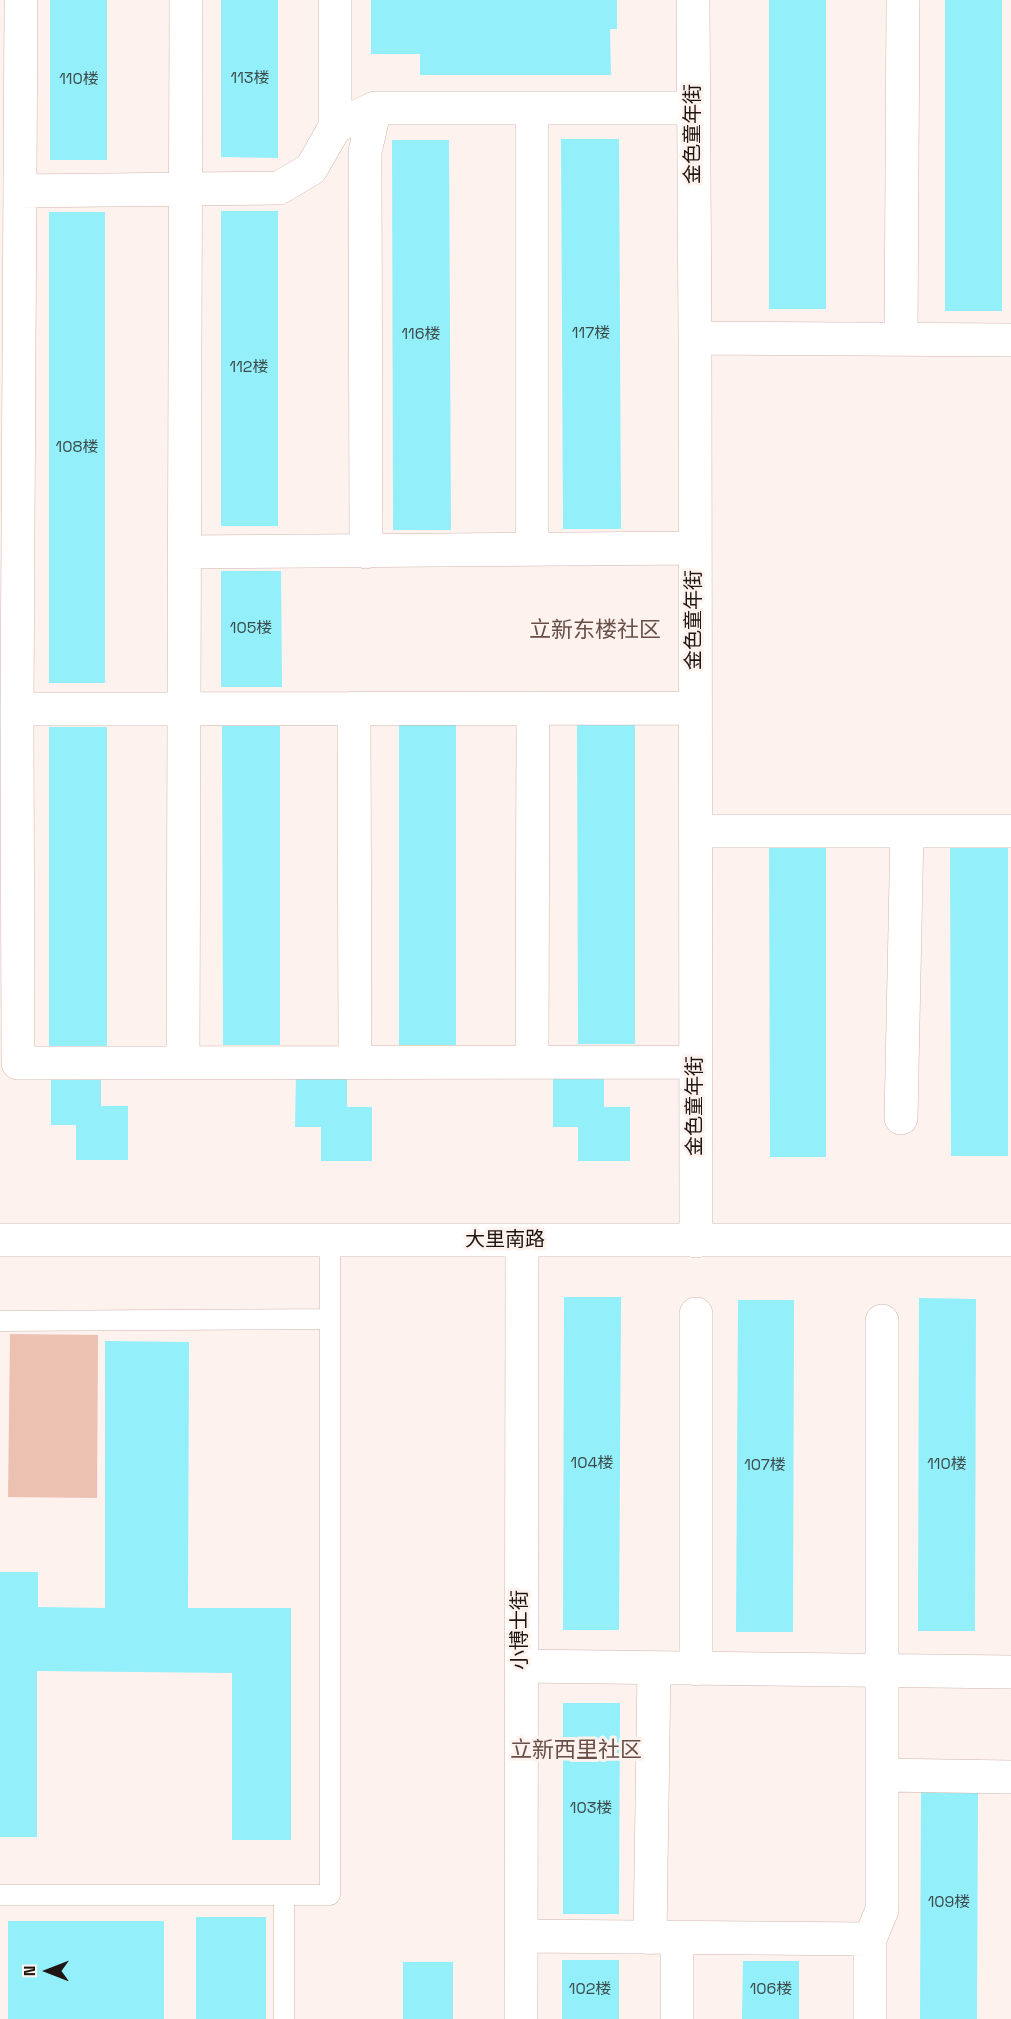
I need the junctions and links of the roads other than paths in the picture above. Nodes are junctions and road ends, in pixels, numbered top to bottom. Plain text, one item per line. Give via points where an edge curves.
1 (21, 0) edge
2 (186, 0) edge
3 (335, 0) edge
4 (693, 0) edge
5 (903, 0) edge
6 (375, 108) junction
7 (532, 108) junction
8 (694, 108) junction
9 (335, 127) junction
10 (186, 189) junction
11 (20, 191) junction
12 (695, 338) junction
13 (901, 339) junction
14 (1011, 340) edge
15 (695, 548) junction
16 (532, 549) junction
17 (184, 552) junction
18 (366, 552) junction
19 (354, 708) junction
20 (533, 708) junction
21 (695, 708) junction
22 (17, 709) junction
23 (184, 709) junction
24 (695, 831) junction
25 (907, 831) junction
26 (1011, 831) edge
27 (355, 1062) junction
28 (532, 1062) junction
29 (696, 1062) junction
30 (183, 1063) junction
31 (901, 1118) dead end
32 (0, 1240) edge
33 (1011, 1240) edge
34 (330, 1241) junction
35 (522, 1241) junction
36 (696, 1241) junction
37 (696, 1314) dead end
38 (330, 1319) junction
39 (0, 1321) edge
40 (882, 1321) dead end
41 (521, 1666) junction
42 (654, 1668) junction
43 (696, 1669) junction
44 (883, 1670) junction
45 (1011, 1672) edge
46 (883, 1775) junction
47 (1011, 1777) edge
48 (0, 1895) edge
49 (284, 1895) junction
50 (521, 1936) junction
51 (664, 1938) junction
52 (870, 1939) junction
53 (284, 2019) edge
54 (521, 2019) edge
55 (677, 2019) edge
56 (870, 2019) edge

1 - 11 street
2 - 10 street
3 - 9 street
4 - 8 street, 金色童年街
5 - 13 street
6 - 7 street
6 - 9 street
6 - 18 street via 365,152
7 - 8 street
7 - 16 street
8 - 12 street, 金色童年街
9 - 10 street via 310,169 279,188
10 - 11 street
10 - 17 street
11 - 22 street
12 - 13 street
12 - 15 street, 金色童年街
13 - 14 street
15 - 16 street
15 - 21 street, 金色童年街
16 - 18 street
17 - 18 street
17 - 23 street
19 - 20 street
19 - 23 street
19 - 27 street
20 - 21 street
20 - 28 street
21 - 24 street, 金色童年街
22 - 23 street
22 - 30 street via 18,1063
23 - 30 street
24 - 25 street
24 - 29 street, 金色童年街
25 - 26 street
25 - 31 street
27 - 28 street
27 - 30 street
28 - 29 street
29 - 36 street, 金色童年街
32 - 34 street, 大里南路
33 - 36 street, 大里南路
34 - 35 street, 大里南路
34 - 38 lane
35 - 36 street, 大里南路
35 - 41 street, 小博士街
37 - 43 street
38 - 39 lane
38 - 49 lane via 330,1895
40 - 44 street
41 - 42 street
41 - 50 street, 小博士街
42 - 43 street
42 - 51 street
43 - 44 street
44 - 45 street
44 - 46 street
46 - 47 street
46 - 52 street via 882,1910
48 - 49 lane
49 - 53 lane
50 - 51 street
50 - 54 street, 小博士街
51 - 52 street
51 - 55 street
52 - 56 street

